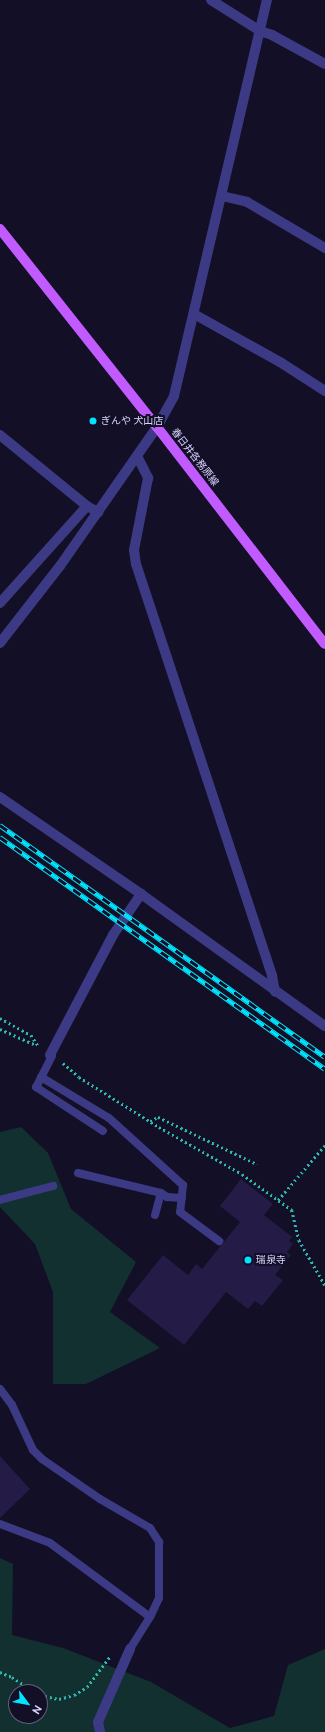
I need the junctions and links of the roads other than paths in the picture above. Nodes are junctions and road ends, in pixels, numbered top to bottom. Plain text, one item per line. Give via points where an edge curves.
1 (211, 0) edge
2 (267, 0) edge
3 (260, 31) junction
4 (325, 64) edge
5 (222, 196) junction
6 (0, 229) edge
7 (325, 248) edge
8 (194, 314) junction
9 (325, 391) edge
10 (157, 427) junction
11 (0, 435) edge
12 (137, 456) junction
13 (87, 506) junction
14 (98, 512) junction
15 (0, 603) edge
16 (0, 643) edge
17 (325, 644) edge
18 (0, 797) edge
19 (141, 894) junction
20 (275, 992) junction
21 (325, 1026) edge
22 (51, 1056) joint
23 (41, 1077) junction
24 (103, 1131) dead end
25 (78, 1173) dead end
26 (53, 1186) dead end
27 (161, 1193) junction
28 (182, 1198) junction
29 (0, 1200) edge
30 (155, 1215) dead end
31 (219, 1241) dead end
32 (0, 1389) edge
33 (0, 1524) edge
34 (150, 1617) junction
35 (130, 1649) joint
36 (100, 1732) edge

1 - 3 street
2 - 3 street
3 - 4 street
3 - 5 street
5 - 7 street via 247,202
5 - 8 street
6 - 10 main road, 春日井各務原線
8 - 9 street via 280,362
8 - 10 street via 174,396
10 - 12 street
10 - 17 main road, 春日井各務原線
11 - 13 street
12 - 14 street
12 - 20 street via 148,478 134,550 136,564 272,976
13 - 14 street
13 - 15 street
14 - 16 street
18 - 19 street
19 - 20 street
19 - 22 street via 113,935
20 - 21 street
22 - 23 lane
23 - 24 lane via 36,1087
23 - 28 lane via 109,1118 183,1185
25 - 27 lane
26 - 29 lane
27 - 28 lane via 167,1197
27 - 30 lane
28 - 31 lane via 180,1212
32 - 34 lane via 12,1404 33,1450 42,1459 100,1499 150,1528 159,1542 160,1572 159,1598
33 - 34 lane via 50,1543
34 - 35 lane
35 - 36 street via 98,1722

